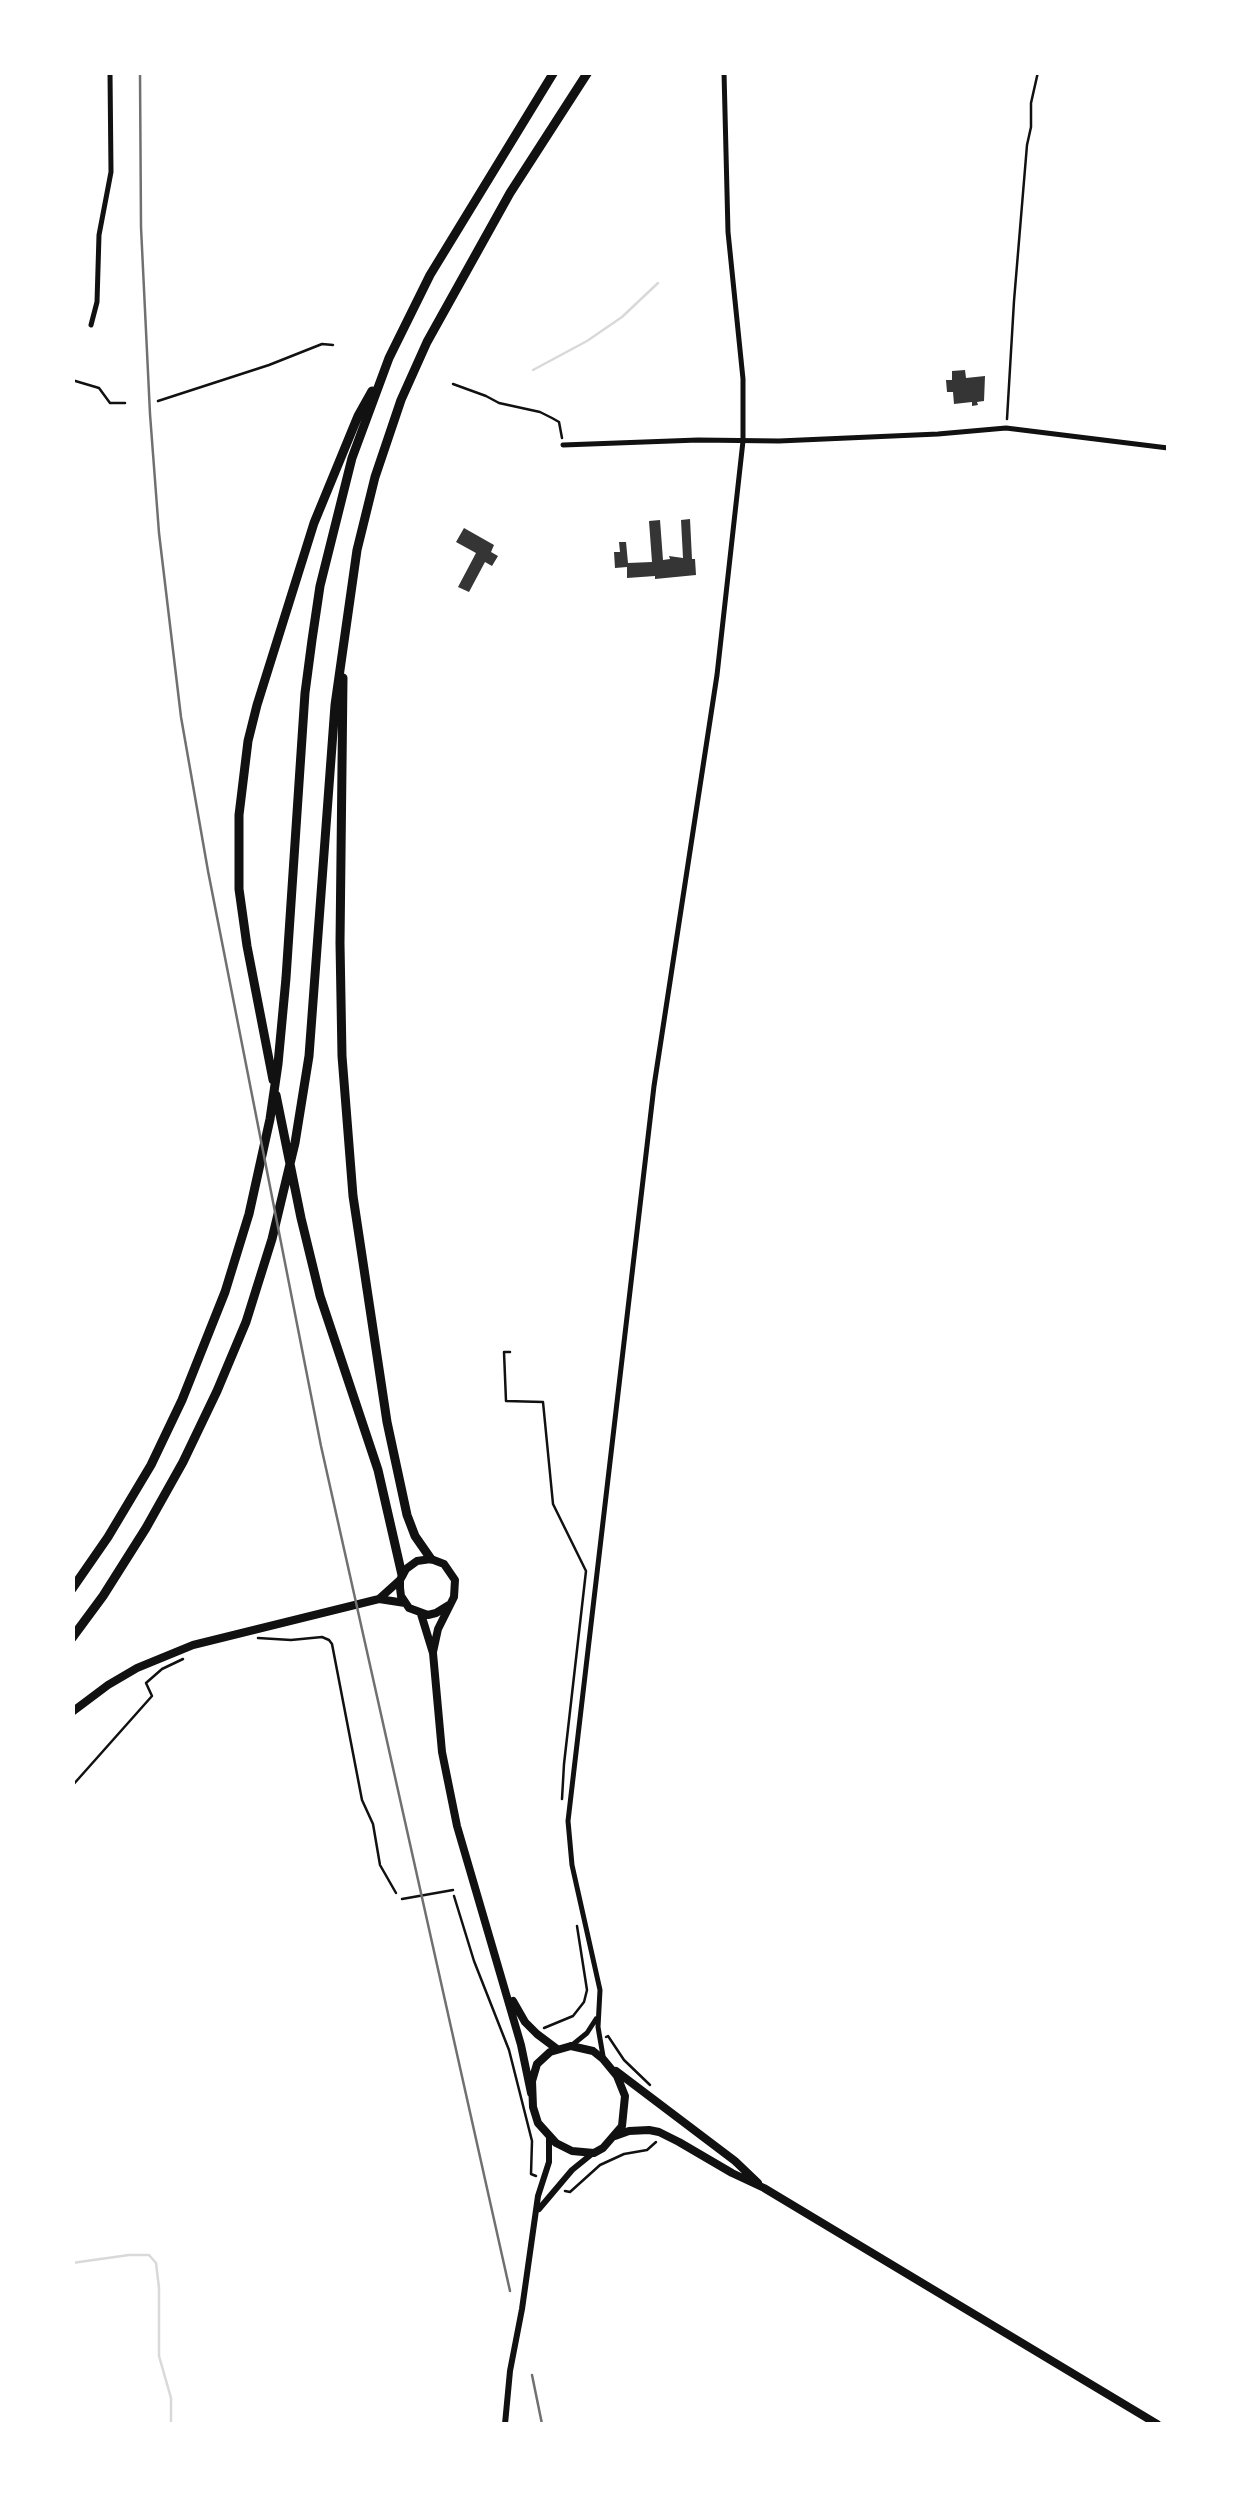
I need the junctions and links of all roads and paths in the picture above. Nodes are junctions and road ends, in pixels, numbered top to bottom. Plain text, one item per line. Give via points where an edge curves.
1 (110, 72) edge
2 (554, 72) edge
3 (588, 72) edge
4 (724, 72) edge
5 (1038, 72) edge
6 (91, 326) dead end
7 (332, 345) dead end
8 (389, 358) junction
9 (72, 380) edge
10 (454, 384) dead end
11 (158, 401) dead end
12 (125, 403) dead end
13 (1006, 428) junction
14 (743, 441) junction
15 (563, 444) joint
16 (1168, 448) edge
17 (344, 640) junction
18 (510, 1352) dead end
19 (431, 1559) junction
20 (586, 1571) dead end
21 (401, 1578) junction
22 (72, 1589) edge
23 (379, 1599) junction
24 (405, 1603) junction
25 (449, 1605) junction
26 (420, 1614) junction
27 (72, 1638) edge
28 (252, 1638) dead end
29 (433, 1653) junction
30 (191, 1656) dead end
31 (72, 1712) edge
32 (72, 1786) edge
33 (453, 1890) joint
34 (402, 1899) joint
35 (506, 1989) junction
36 (573, 2016) dead end
37 (598, 2016) junction
38 (544, 2028) dead end
39 (604, 2038) dead end
40 (571, 2046) junction
41 (557, 2048) junction
42 (604, 2059) junction
43 (612, 2069) junction
44 (648, 2084) dead end
45 (531, 2094) junction
46 (615, 2136) junction
47 (550, 2138) junction
48 (656, 2139) dead end
49 (594, 2152) junction
50 (537, 2177) dead end
51 (764, 2188) junction
52 (562, 2190) dead end
53 (536, 2212) junction
54 (504, 2424) edge
55 (1158, 2424) edge

1 - 6 street via 111,172
2 - 8 highway via 430,274
3 - 17 highway via 510,193 401,400 375,477
4 - 14 street
5 - 13 path
7 - 11 path
8 - 21 highway via 314,523 257,705 238,847 247,946 301,1218 378,1470
8 - 22 highway via 352,458 314,622 278,1064 259,1174 234,1263 182,1400 136,1490
9 - 12 path via 99,388 110,403
10 - 15 path via 560,422
13 - 14 street
13 - 16 street
14 - 15 street
14 - 37 street via 716,685 654,1086 572,1770 572,1865 597,1974
17 - 19 highway via 344,1103 387,1422 407,1515
17 - 27 highway via 309,1056 272,1239 246,1322 183,1462
18 - 20 path via 504,1352 506,1401 543,1402 554,1504
19 - 21 main road via 417,1561
19 - 25 main road via 453,1574
21 - 23 main road
21 - 24 main road
23 - 24 main road
23 - 31 main road via 193,1645 108,1684
24 - 26 main road
25 - 26 main road
25 - 29 main road
26 - 29 main road
28 - 34 path via 322,1637 332,1644 380,1866
29 - 35 main road via 457,1826
30 - 32 path via 146,1683 152,1696
33 - 34 lane
33 - 50 path via 510,2050 532,2141 530,2174
35 - 41 main road via 525,2022
35 - 45 main road
36 - 38 path
37 - 40 street
37 - 42 street
39 - 44 path
40 - 41 main road
40 - 42 main road
41 - 45 main road via 537,2064
42 - 43 main road
43 - 46 main road via 626,2106
43 - 51 main road
45 - 47 main road via 538,2124
46 - 49 main road
46 - 51 main road via 660,2132
47 - 49 main road via 572,2152
47 - 53 main road
48 - 52 path via 647,2150 600,2165 570,2192
49 - 53 main road
51 - 55 main road
53 - 54 main road

